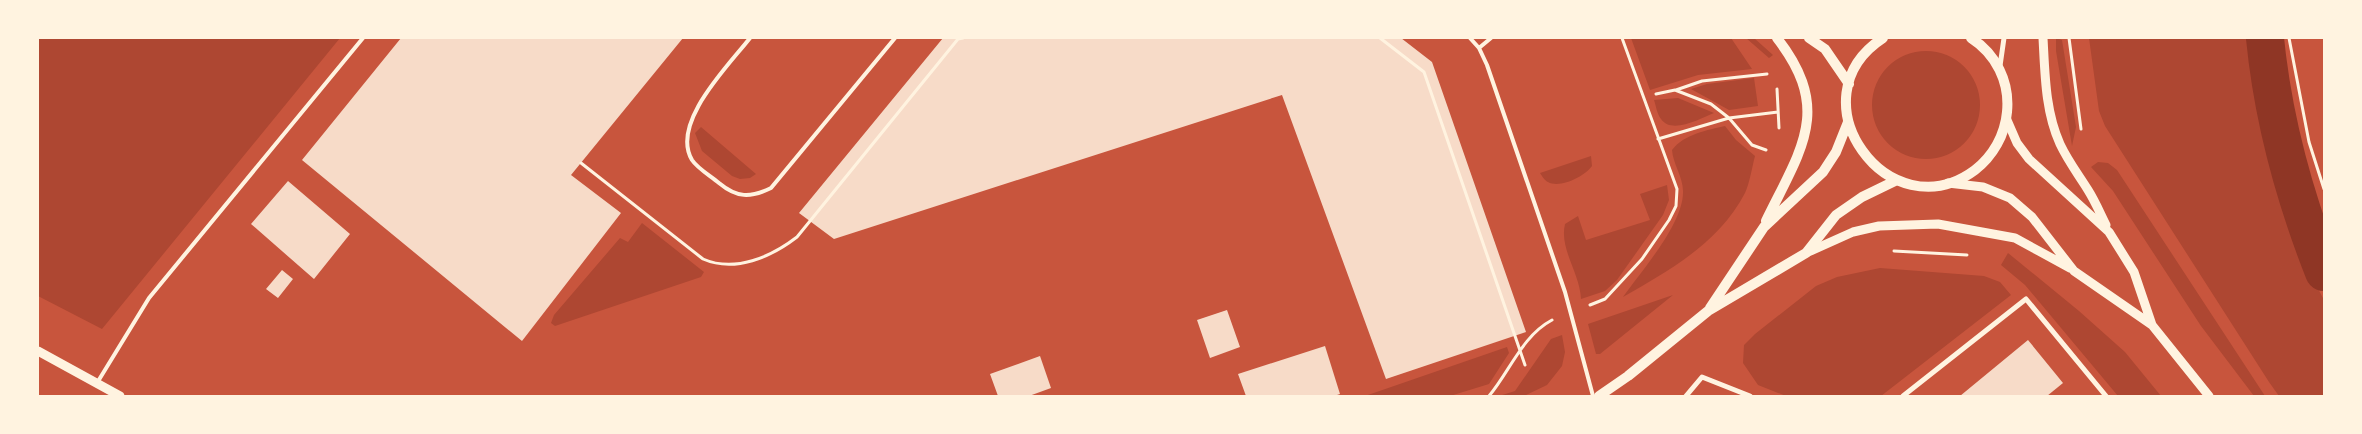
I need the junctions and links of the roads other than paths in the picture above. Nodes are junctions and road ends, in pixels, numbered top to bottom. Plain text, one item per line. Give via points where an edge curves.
1 (363, 38) edge
2 (750, 38) edge
3 (895, 38) edge
4 (1470, 38) edge
5 (1491, 38) edge
6 (1777, 38) edge
7 (1809, 38) edge
8 (1882, 38) edge
9 (1971, 38) edge
10 (2004, 38) edge
11 (2043, 38) edge
12 (1478, 48) junction
13 (2000, 69) junction
14 (1849, 84) junction
15 (2007, 120) junction
16 (1848, 122) junction
17 (1896, 180) junction
18 (1948, 183) junction
19 (1764, 227) junction
20 (2109, 232) junction
21 (1806, 253) junction
22 (2074, 271) junction
23 (1708, 311) junction
24 (2152, 325) junction
25 (38, 351) edge
26 (97, 384) junction
27 (2104, 394) edge
28 (120, 396) edge
29 (1593, 396) edge
30 (1598, 396) edge
31 (1686, 396) edge
32 (1750, 396) edge
33 (1903, 396) edge
34 (2096, 396) edge
35 (2209, 396) edge

1 - 26 lane via 149,298
2 - 3 lane via 694,113 688,133 693,162 731,193 740,195 771,188
4 - 12 lane
5 - 12 lane
6 - 19 main road via 1800,72 1809,109 1805,136
7 - 14 main road via 1825,49
8 - 14 main road via 1860,60
9 - 13 main road via 1984,48
10 - 13 street
11 - 20 street via 2046,85 2059,142 2072,169 2089,190
12 - 29 lane via 1490,74 1565,292
13 - 15 main road via 2007,94
14 - 16 main road
15 - 18 main road via 1998,144 1982,165
15 - 20 street via 2017,143 2029,159
16 - 17 main road via 1865,157
16 - 19 main road via 1824,172
17 - 18 main road via 1922,186
17 - 21 main road via 1836,215
18 - 22 street via 1983,187 2010,198 2032,217
19 - 23 main road
20 - 24 street via 2134,272
21 - 22 street via 1853,232 1879,226 1938,224 2015,238
21 - 23 main road
22 - 24 street
23 - 30 main road via 1628,376
24 - 35 street
25 - 26 street
26 - 28 street
27 - 33 street via 2026,299
27 - 34 street
31 - 32 street via 1702,377

